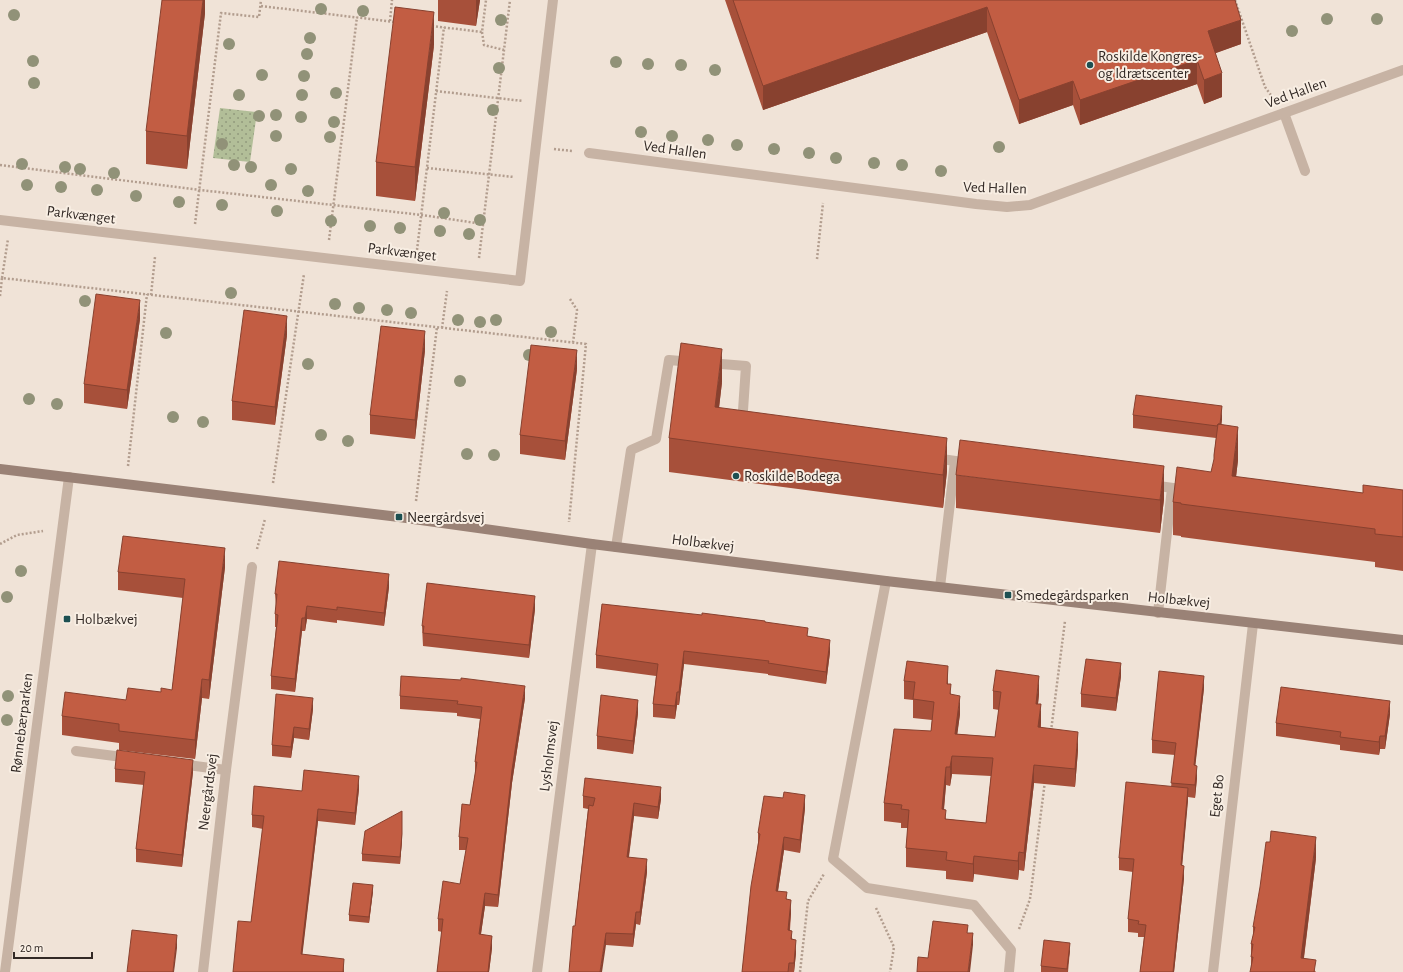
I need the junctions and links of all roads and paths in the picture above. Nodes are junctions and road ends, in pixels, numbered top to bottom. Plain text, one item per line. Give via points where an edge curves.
1 (262, 0) edge
2 (392, 0) edge
3 (486, 0) edge
4 (510, 0) edge
5 (553, 0) edge
6 (1235, 0) edge
7 (261, 6) junction
8 (356, 17) junction
9 (390, 21) junction
10 (398, 22) edge
11 (428, 26) edge
12 (444, 28) junction
13 (482, 32) junction
14 (504, 50) junction
15 (1403, 70) edge
16 (436, 91) junction
17 (498, 98) junction
18 (542, 103) junction
19 (1284, 113) junction
20 (536, 146) junction
21 (589, 153) joint
22 (0, 165) edge
23 (427, 168) junction
24 (1305, 171) dead end
25 (489, 175) junction
26 (533, 179) junction
27 (825, 184) junction
28 (200, 190) junction
29 (334, 205) junction
30 (422, 215) junction
31 (5, 221) edge
32 (483, 224) junction
33 (157, 238) junction
34 (193, 243) junction
35 (306, 256) junction
36 (327, 258) junction
37 (817, 259) dead end
38 (415, 268) junction
39 (477, 276) junction
40 (2, 278) junction
41 (147, 294) junction
42 (151, 295) junction
43 (0, 296) edge
44 (570, 299) dead end
45 (445, 304) dead end
46 (298, 312) junction
47 (438, 327) junction
48 (442, 328) junction
49 (573, 343) junction
50 (741, 434) edge
51 (923, 457) edge
52 (955, 461) junction
53 (978, 464) edge
54 (0, 469) edge
55 (69, 477) junction
56 (126, 484) junction
57 (1141, 484) edge
58 (1172, 488) junction
59 (1201, 492) edge
60 (270, 502) junction
61 (413, 520) junction
62 (62, 527) junction
63 (567, 540) junction
64 (0, 544) edge
65 (592, 544) junction
66 (616, 547) junction
67 (252, 567) joint
68 (886, 581) junction
69 (940, 587) junction
70 (1067, 603) junction
71 (1158, 613) junction
72 (1253, 624) junction
73 (1403, 640) edge
74 (1051, 735) edge
75 (76, 751) dead end
76 (139, 759) edge
77 (171, 763) edge
78 (226, 770) junction
79 (1046, 774) edge
80 (834, 858) junction
81 (867, 888) junction
82 (1011, 950) junction
83 (6, 972) edge
84 (203, 972) edge
85 (537, 972) edge
86 (800, 972) edge
87 (890, 972) edge
88 (1008, 972) edge
89 (1213, 972) edge

1 - 7 path
2 - 9 path
3 - 13 path
4 - 14 path
5 - 18 street, Parkvænget
6 - 19 path via 1265,87
7 - 8 path
7 - 28 path via 259,17 221,13
8 - 9 path
8 - 29 path
9 - 10 path
11 - 12 path
12 - 13 path
12 - 16 path
13 - 14 path via 484,45
14 - 17 path
15 - 19 street, Ved Hallen
16 - 17 path
16 - 23 path
17 - 18 path
17 - 25 path
18 - 20 street, Parkvænget
19 - 24 street
19 - 27 street, Ved Hallen via 1030,206 976,204
20 - 21 path
20 - 26 street, Parkvænget
21 - 27 street, Ved Hallen
22 - 28 path
23 - 25 path
23 - 30 path
25 - 26 path
25 - 32 path
26 - 39 street, Parkvænget via 520,281
27 - 37 path
28 - 29 path
28 - 34 path
29 - 30 path
29 - 36 path
30 - 32 path
30 - 38 path
31 - 33 street, Parkvænget
31 - 40 path
32 - 39 path
33 - 34 street, Parkvænget
33 - 42 path
34 - 35 street, Parkvænget
35 - 36 street, Parkvænget
35 - 46 path
36 - 38 street, Parkvænget
38 - 39 street, Parkvænget
40 - 41 path
40 - 43 path
41 - 42 path
41 - 56 path
42 - 46 path
44 - 49 path via 577,310
45 - 48 path
46 - 47 path
46 - 60 path
47 - 48 path
47 - 61 path
48 - 49 path
49 - 63 path via 586,344
50 - 66 street via 746,366 669,360 656,440 631,450
51 - 52 street
52 - 53 street
52 - 69 street
54 - 55 street, Holbækvej
55 - 56 street, Holbækvej
55 - 62 street, Rønnebærparken
56 - 60 street, Holbækvej
57 - 58 street
58 - 59 street
58 - 71 street
60 - 61 street, Holbækvej
60 - 67 path
61 - 63 street, Holbækvej
62 - 64 path via 17,535
62 - 83 street, Rønnebærparken
63 - 65 street, Holbækvej
65 - 66 street, Holbækvej
65 - 85 street, Lysholmsvej
66 - 68 street, Holbækvej
67 - 78 street, Neergårdsvej
68 - 69 street, Holbækvej
68 - 80 street
69 - 70 street, Holbækvej
70 - 71 street, Holbækvej
70 - 74 path
71 - 72 street, Holbækvej
72 - 73 street, Holbækvej
72 - 89 street, Eget Bo
75 - 76 street
77 - 78 street
78 - 84 street, Neergårdsvej
79 - 82 path via 1030,899
80 - 81 street
80 - 86 path via 808,901
81 - 82 street via 974,905
81 - 87 path via 894,947
82 - 88 street

